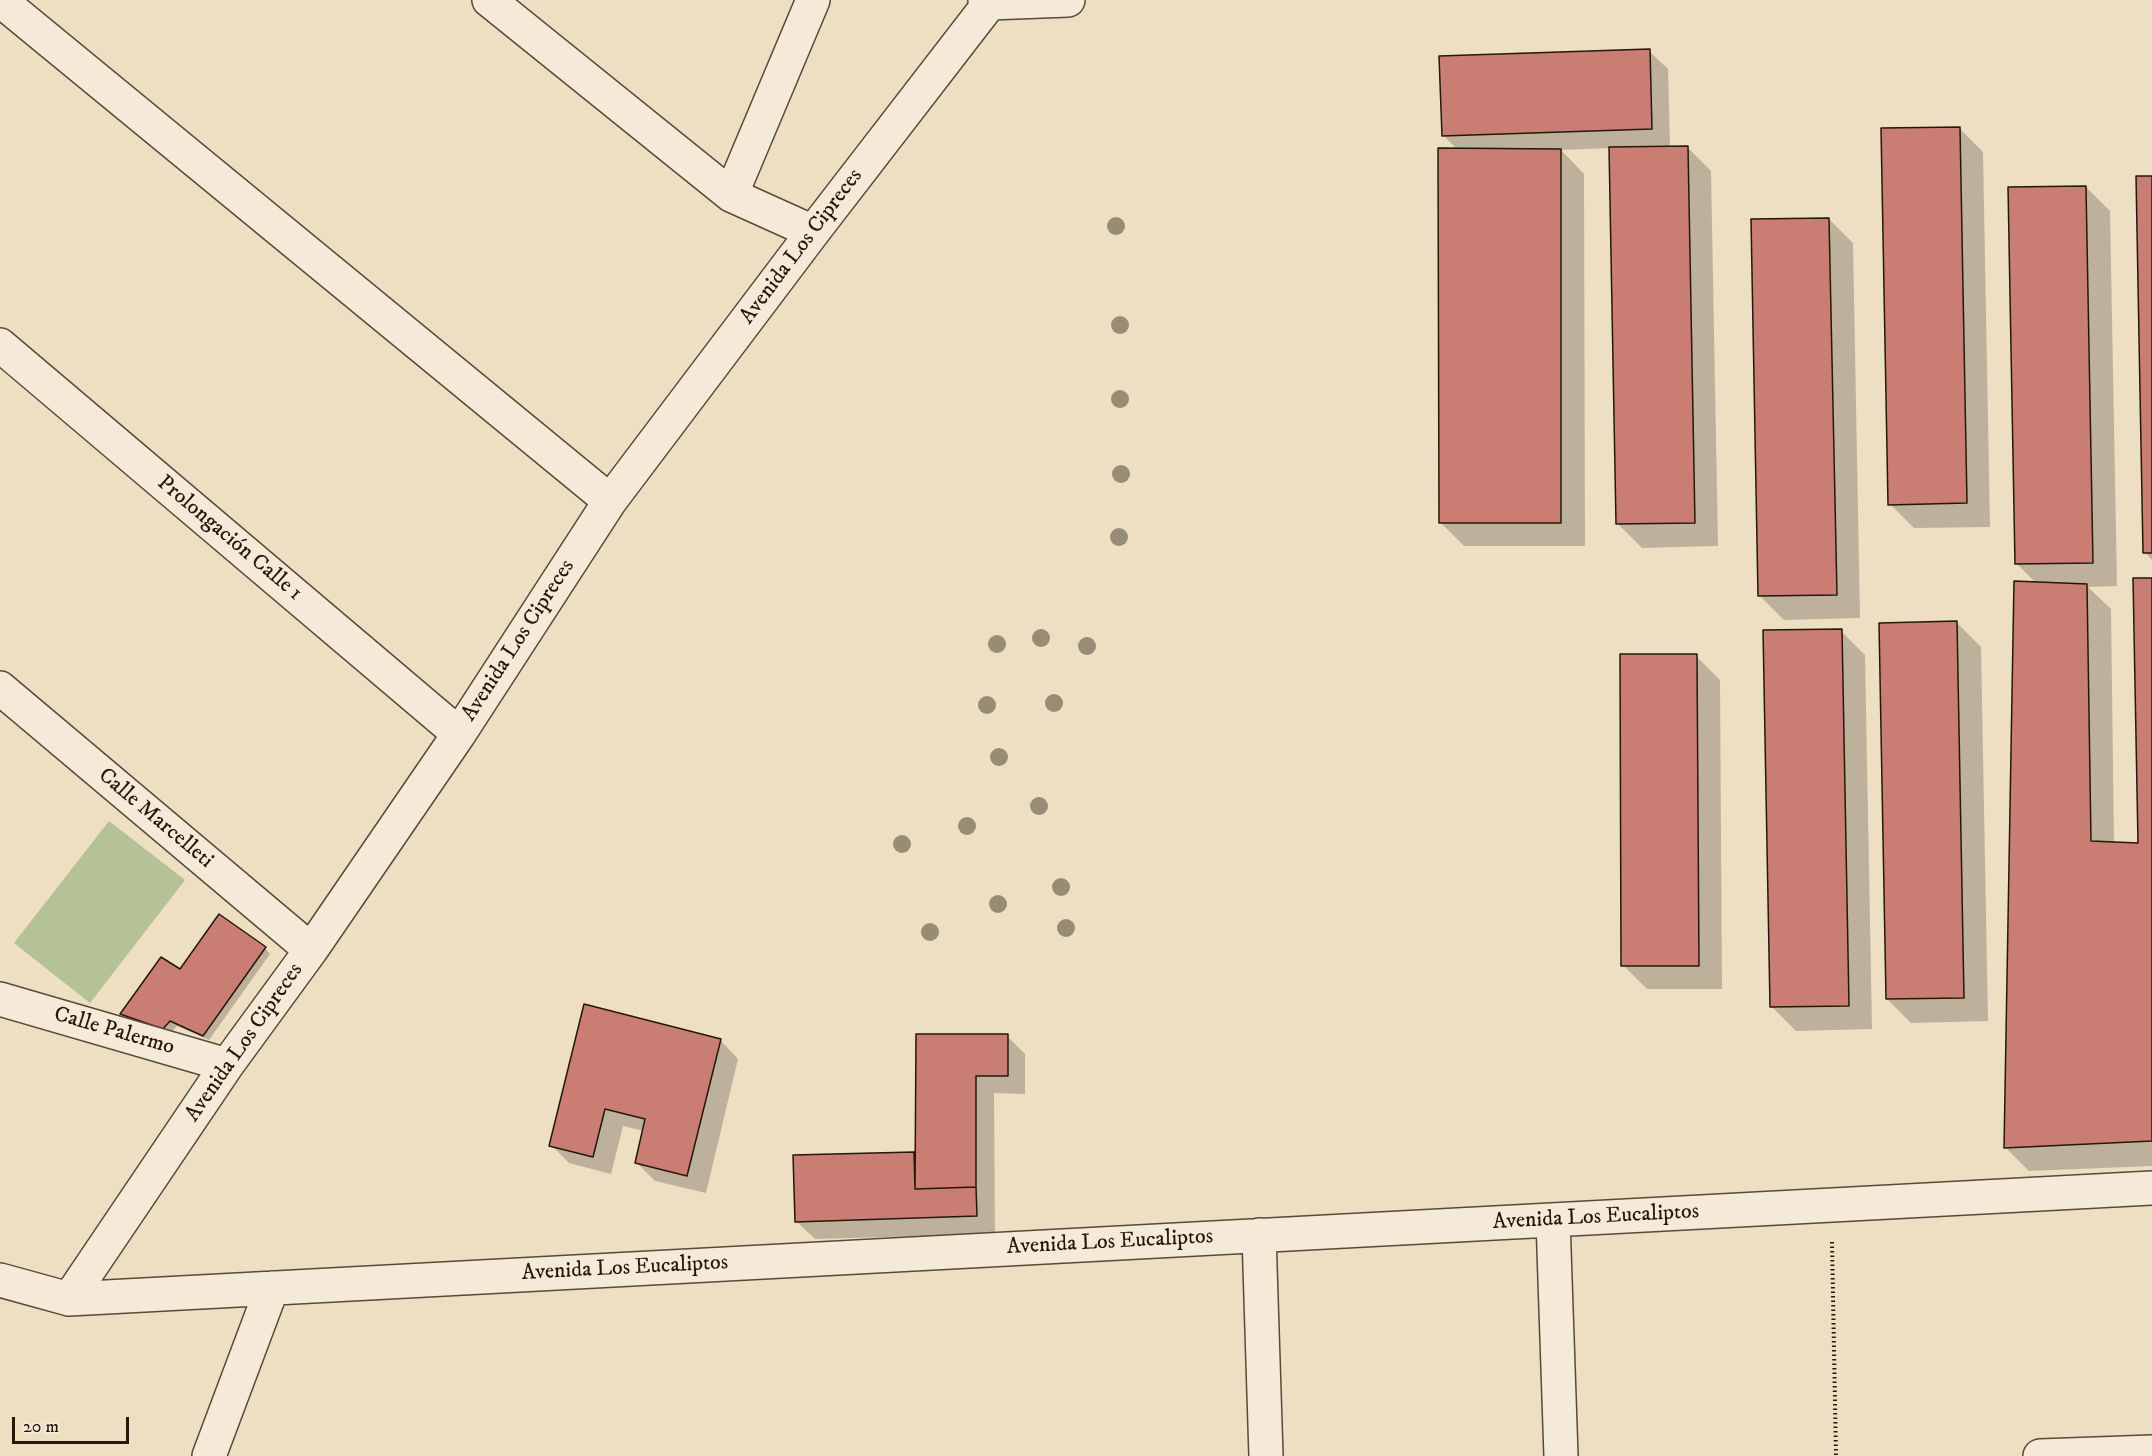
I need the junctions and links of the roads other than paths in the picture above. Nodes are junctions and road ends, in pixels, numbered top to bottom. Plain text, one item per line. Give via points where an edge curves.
1 (0, 0) edge
2 (489, 0) edge
3 (813, 0) edge
4 (1068, 0) edge
5 (989, 1) edge
6 (731, 195) junction
7 (813, 232) junction
8 (0, 345) edge
9 (610, 501) junction
10 (0, 688) edge
11 (459, 734) junction
12 (311, 950) junction
13 (0, 999) edge
14 (227, 1065) junction
15 (2152, 1188) edge
16 (1553, 1220) junction
17 (1259, 1235) junction
18 (0, 1280) edge
19 (272, 1288) junction
20 (69, 1299) junction
21 (2152, 1452) edge
22 (2077, 1455) edge
23 (209, 1456) edge
24 (1266, 1456) edge
25 (1561, 1456) edge
26 (2040, 1456) edge

1 - 9 street
2 - 6 street
3 - 6 street
4 - 5 street
5 - 7 street, Avenida Los Cipreces
6 - 7 street
7 - 9 street, Avenida Los Cipreces
8 - 11 street, Prolongación Calle 1
9 - 11 street, Avenida Los Cipreces
10 - 12 street, Calle Marcelleti
11 - 12 street, Avenida Los Cipreces
12 - 14 street, Avenida Los Cipreces
13 - 14 street, Calle Palermo
14 - 20 street, Avenida Los Cipreces
15 - 16 street, Avenida Los Eucaliptos
16 - 17 street, Avenida Los Eucaliptos
16 - 25 street
17 - 19 street, Avenida Los Eucaliptos
17 - 24 street
18 - 20 street, Avenida Los Eucaliptos
19 - 20 street, Avenida Los Eucaliptos
19 - 23 street
21 - 22 street
22 - 26 street

